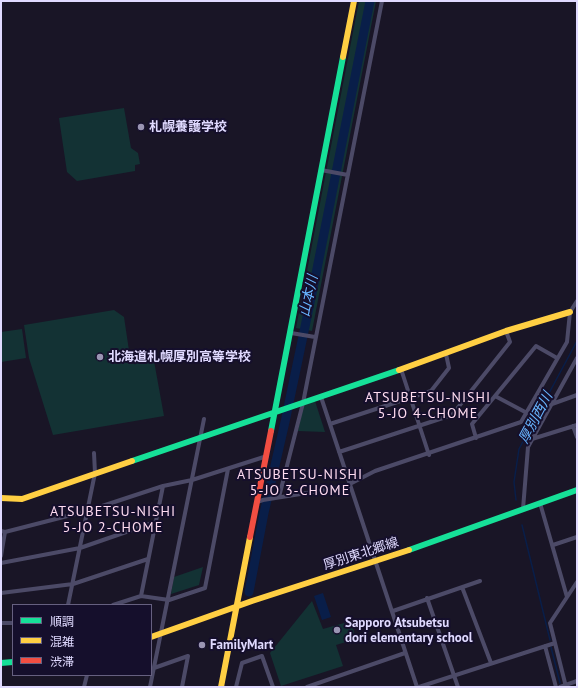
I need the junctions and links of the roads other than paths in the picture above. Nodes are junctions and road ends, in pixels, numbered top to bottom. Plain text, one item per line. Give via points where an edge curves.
1 (354, 1) edge
2 (382, 1) edge
3 (320, 170) junction
4 (346, 175) junction
5 (577, 301) edge
6 (570, 312) junction
7 (506, 331) junction
8 (291, 333) junction
9 (315, 337) junction
10 (446, 354) junction
11 (557, 358) junction
12 (577, 358) edge
13 (577, 368) edge
14 (401, 369) junction
15 (570, 370) junction
16 (577, 395) edge
17 (495, 396) junction
18 (321, 397) junction
19 (410, 398) junction
20 (301, 404) junction
21 (552, 404) junction
22 (275, 412) junction
23 (526, 413) junction
24 (204, 419) dead end
25 (330, 424) junction
26 (419, 426) junction
27 (575, 426) edge
28 (201, 437) junction
29 (577, 437) edge
30 (476, 438) junction
31 (532, 439) junction
32 (339, 452) junction
33 (94, 453) dead end
34 (429, 455) junction
35 (267, 456) junction
36 (228, 469) junction
37 (95, 473) junction
38 (192, 480) junction
39 (350, 485) junction
40 (163, 486) junction
41 (577, 490) edge
42 (279, 497) junction
43 (1, 498) edge
44 (260, 501) junction
45 (540, 503) junction
46 (523, 509) junction
47 (87, 511) junction
48 (155, 522) junction
49 (3, 532) edge
50 (577, 537) edge
51 (553, 546) junction
52 (80, 548) junction
53 (1, 556) edge
54 (148, 559) junction
55 (374, 562) junction
56 (1, 563) edge
57 (480, 581) dead end
58 (577, 582) edge
59 (73, 584) junction
60 (462, 587) junction
61 (1, 593) edge
62 (141, 596) junction
63 (566, 597) junction
64 (427, 598) junction
65 (169, 600) junction
66 (68, 604) edge
67 (116, 604) edge
68 (236, 607) junction
69 (393, 611) junction
70 (1, 623) edge
71 (12, 623) edge
72 (160, 634) junction
73 (152, 637) edge
74 (555, 642) junction
75 (545, 646) junction
76 (405, 653) junction
77 (12, 662) edge
78 (1, 663) edge
79 (491, 663) junction
80 (154, 668) junction
81 (454, 675) junction
82 (87, 676) edge
83 (577, 681) edge
84 (566, 686) edge
85 (84, 687) edge
86 (150, 687) edge
87 (182, 687) edge
88 (221, 687) edge
89 (236, 687) edge
90 (273, 687) edge
91 (307, 687) edge
92 (418, 687) edge
93 (458, 687) edge
94 (556, 687) edge
95 (560, 687) edge

1 - 3 street
2 - 4 street
3 - 4 street
3 - 8 street
4 - 9 street
5 - 6 street
6 - 7 street
6 - 11 street via 566,342
7 - 10 street
7 - 26 street via 510,342 452,415
8 - 9 street
8 - 22 street
9 - 20 street
10 - 14 street
10 - 19 street via 449,368 431,391
11 - 17 street via 536,346
11 - 23 street
12 - 15 street
13 - 15 street
14 - 18 street
14 - 19 street
15 - 21 street
16 - 21 street
17 - 23 street
17 - 30 street via 472,424
18 - 20 street
18 - 25 street
19 - 25 street
19 - 26 street
20 - 22 street
20 - 42 street
21 - 31 street
22 - 28 street
22 - 35 street
23 - 30 street via 521,422
24 - 28 street
25 - 32 street
26 - 32 street
26 - 34 street
27 - 29 street
27 - 31 street
28 - 37 street
28 - 38 street
30 - 34 street
31 - 46 street via 528,447
32 - 39 street
33 - 37 street
34 - 39 street via 375,471
35 - 36 street
35 - 44 street
36 - 38 street
36 - 65 street via 205,588
37 - 43 street via 22,499
37 - 47 street
38 - 40 street
38 - 65 street
39 - 42 street
39 - 55 street
40 - 47 street
40 - 48 street
41 - 45 street, 厚別東北郷線
42 - 44 street
44 - 68 street
45 - 46 street, 厚別東北郷線
45 - 51 street
46 - 55 street, 厚別東北郷線
47 - 49 street
47 - 52 street
48 - 52 street
48 - 54 street
49 - 53 street
50 - 51 street
51 - 63 street
52 - 56 street
52 - 59 street
54 - 59 street
54 - 62 street
55 - 68 street, 厚別東北郷線
55 - 69 street
57 - 60 street
58 - 63 street
59 - 61 street
59 - 66 street
60 - 64 street
60 - 79 street
62 - 65 street
62 - 67 street
63 - 74 street via 550,623
64 - 69 street
64 - 81 street
65 - 72 street
68 - 72 street, 厚別東北郷線
68 - 88 street
69 - 76 street
70 - 71 street
72 - 73 street, 厚別東北郷線
72 - 80 street
74 - 75 street
74 - 84 street
75 - 79 street
75 - 94 street
76 - 91 street
76 - 92 street
77 - 78 street
79 - 81 street
80 - 86 street
80 - 87 street via 188,656
81 - 92 street
81 - 93 street
82 - 85 street
83 - 84 street
84 - 95 street
89 - 90 street via 242,663 262,656

